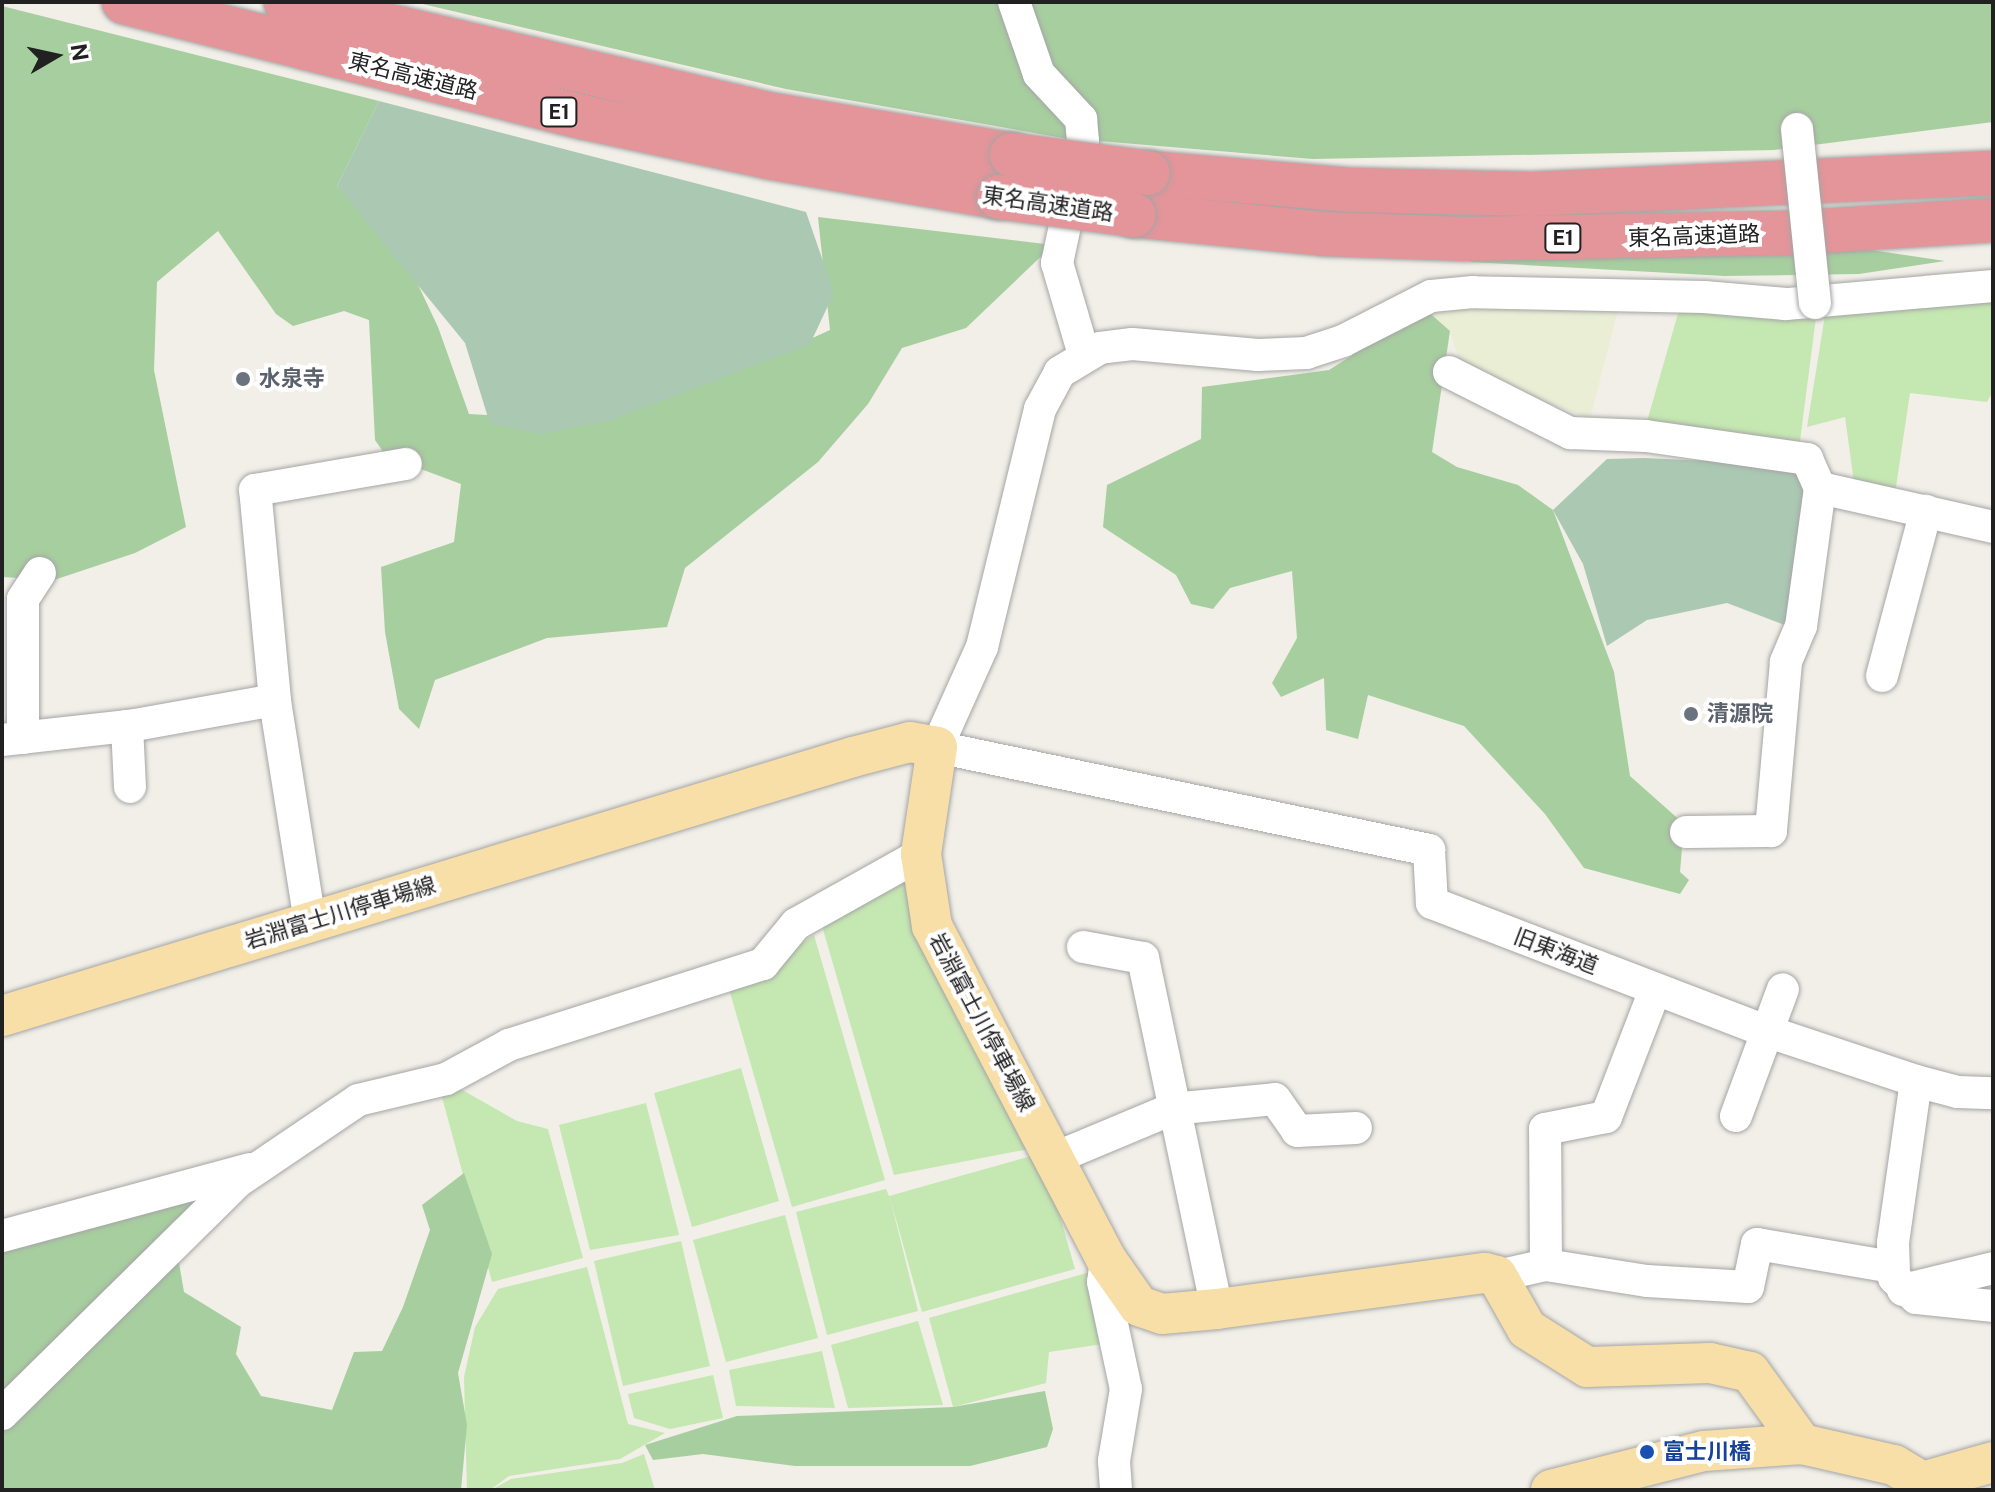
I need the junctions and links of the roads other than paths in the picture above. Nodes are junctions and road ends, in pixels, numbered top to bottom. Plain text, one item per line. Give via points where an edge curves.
1 (124, 2) edge
2 (286, 2) edge
3 (1014, 2) edge
4 (1797, 129) dead end
5 (1993, 156) edge
6 (1993, 173) edge
7 (1818, 183) junction
8 (1993, 220) edge
9 (1993, 286) edge
10 (1815, 303) junction
11 (1084, 355) junction
12 (1449, 372) dead end
13 (406, 464) dead end
14 (1820, 488) junction
15 (1926, 511) junction
16 (1993, 527) edge
17 (40, 573) dead end
18 (1882, 676) dead end
19 (275, 700) junction
20 (127, 726) junction
21 (12, 739) edge
22 (937, 747) junction
23 (130, 787) dead end
24 (1686, 832) dead end
25 (921, 854) junction
26 (310, 922) junction
27 (1083, 947) dead end
28 (1783, 989) dead end
29 (1655, 990) junction
30 (2, 1016) edge
31 (1766, 1031) junction
32 (1916, 1081) junction
33 (1992, 1088) edge
34 (1172, 1109) junction
35 (1736, 1116) dead end
36 (1356, 1128) dead end
37 (1055, 1158) junction
38 (257, 1167) junction
39 (2, 1236) edge
40 (1106, 1259) junction
41 (1546, 1265) junction
42 (1993, 1268) edge
43 (1497, 1276) junction
44 (1897, 1278) junction
45 (1993, 1306) edge
46 (1217, 1309) junction
47 (2, 1414) edge
48 (1802, 1444) junction
49 (1993, 1462) edge
50 (1924, 1486) edge
51 (1116, 1490) edge
52 (1551, 1490) edge

1 - 8 highway, 東名高速道路 / E1, bridge via 583,117 769,157 1134,215 1324,234 1466,239 1773,234
2 - 7 highway, 東名高速道路 / E1, bridge via 743,109 1148,173 1352,190 1532,194
3 - 11 street via 1039,74 1081,119 1083,141 1057,263
4 - 10 street, bridge
5 - 7 highway
6 - 7 highway, 東名高速道路 / E1
9 - 10 street
10 - 11 street via 1473,292 1431,296 1343,341 1307,353 1258,355 1132,344
11 - 22 street via 1060,372 1040,409 982,647
12 - 14 street via 1570,433 1646,436 1807,459
13 - 19 street via 255,490
14 - 15 street
14 - 24 street via 1801,626 1786,662 1771,831
15 - 16 street
15 - 18 street
17 - 21 street via 23,599
19 - 20 street
19 - 26 street
20 - 21 street
20 - 23 street
22 - 25 main road, 岩淵富士川停車場線
22 - 26 main road, 岩淵富士川停車場線 via 910,742 853,757
22 - 29 street, 旧東海道 via 1429,850 1432,903
25 - 37 main road, 岩淵富士川停車場線 via 932,926
25 - 38 street via 796,924 763,964 509,1045 446,1079 358,1100
26 - 30 main road, 岩淵富士川停車場線
27 - 34 street via 1143,958
28 - 31 street
29 - 31 street, 旧東海道
29 - 41 street via 1606,1117 1545,1129
31 - 32 street, 旧東海道
31 - 35 street
32 - 33 street, 旧東海道 via 1958,1092
32 - 44 street
34 - 36 street via 1275,1099 1297,1131
34 - 37 street
34 - 46 street
37 - 40 main road, 岩淵富士川停車場線
38 - 39 street
38 - 47 street
40 - 46 main road, 岩淵富士川停車場線 via 1139,1306 1162,1314
40 - 51 street via 1103,1282 1126,1389 1114,1461
41 - 43 street
41 - 44 street via 1647,1281 1748,1287 1757,1244
42 - 44 street
43 - 46 main road, 岩淵富士川停車場線 via 1470,1272
43 - 48 main road via 1527,1329 1573,1362 1587,1367 1732,1365 1750,1372
44 - 45 street via 1931,1303
48 - 50 main road via 1894,1465
48 - 52 main road via 1704,1451
49 - 50 main road

